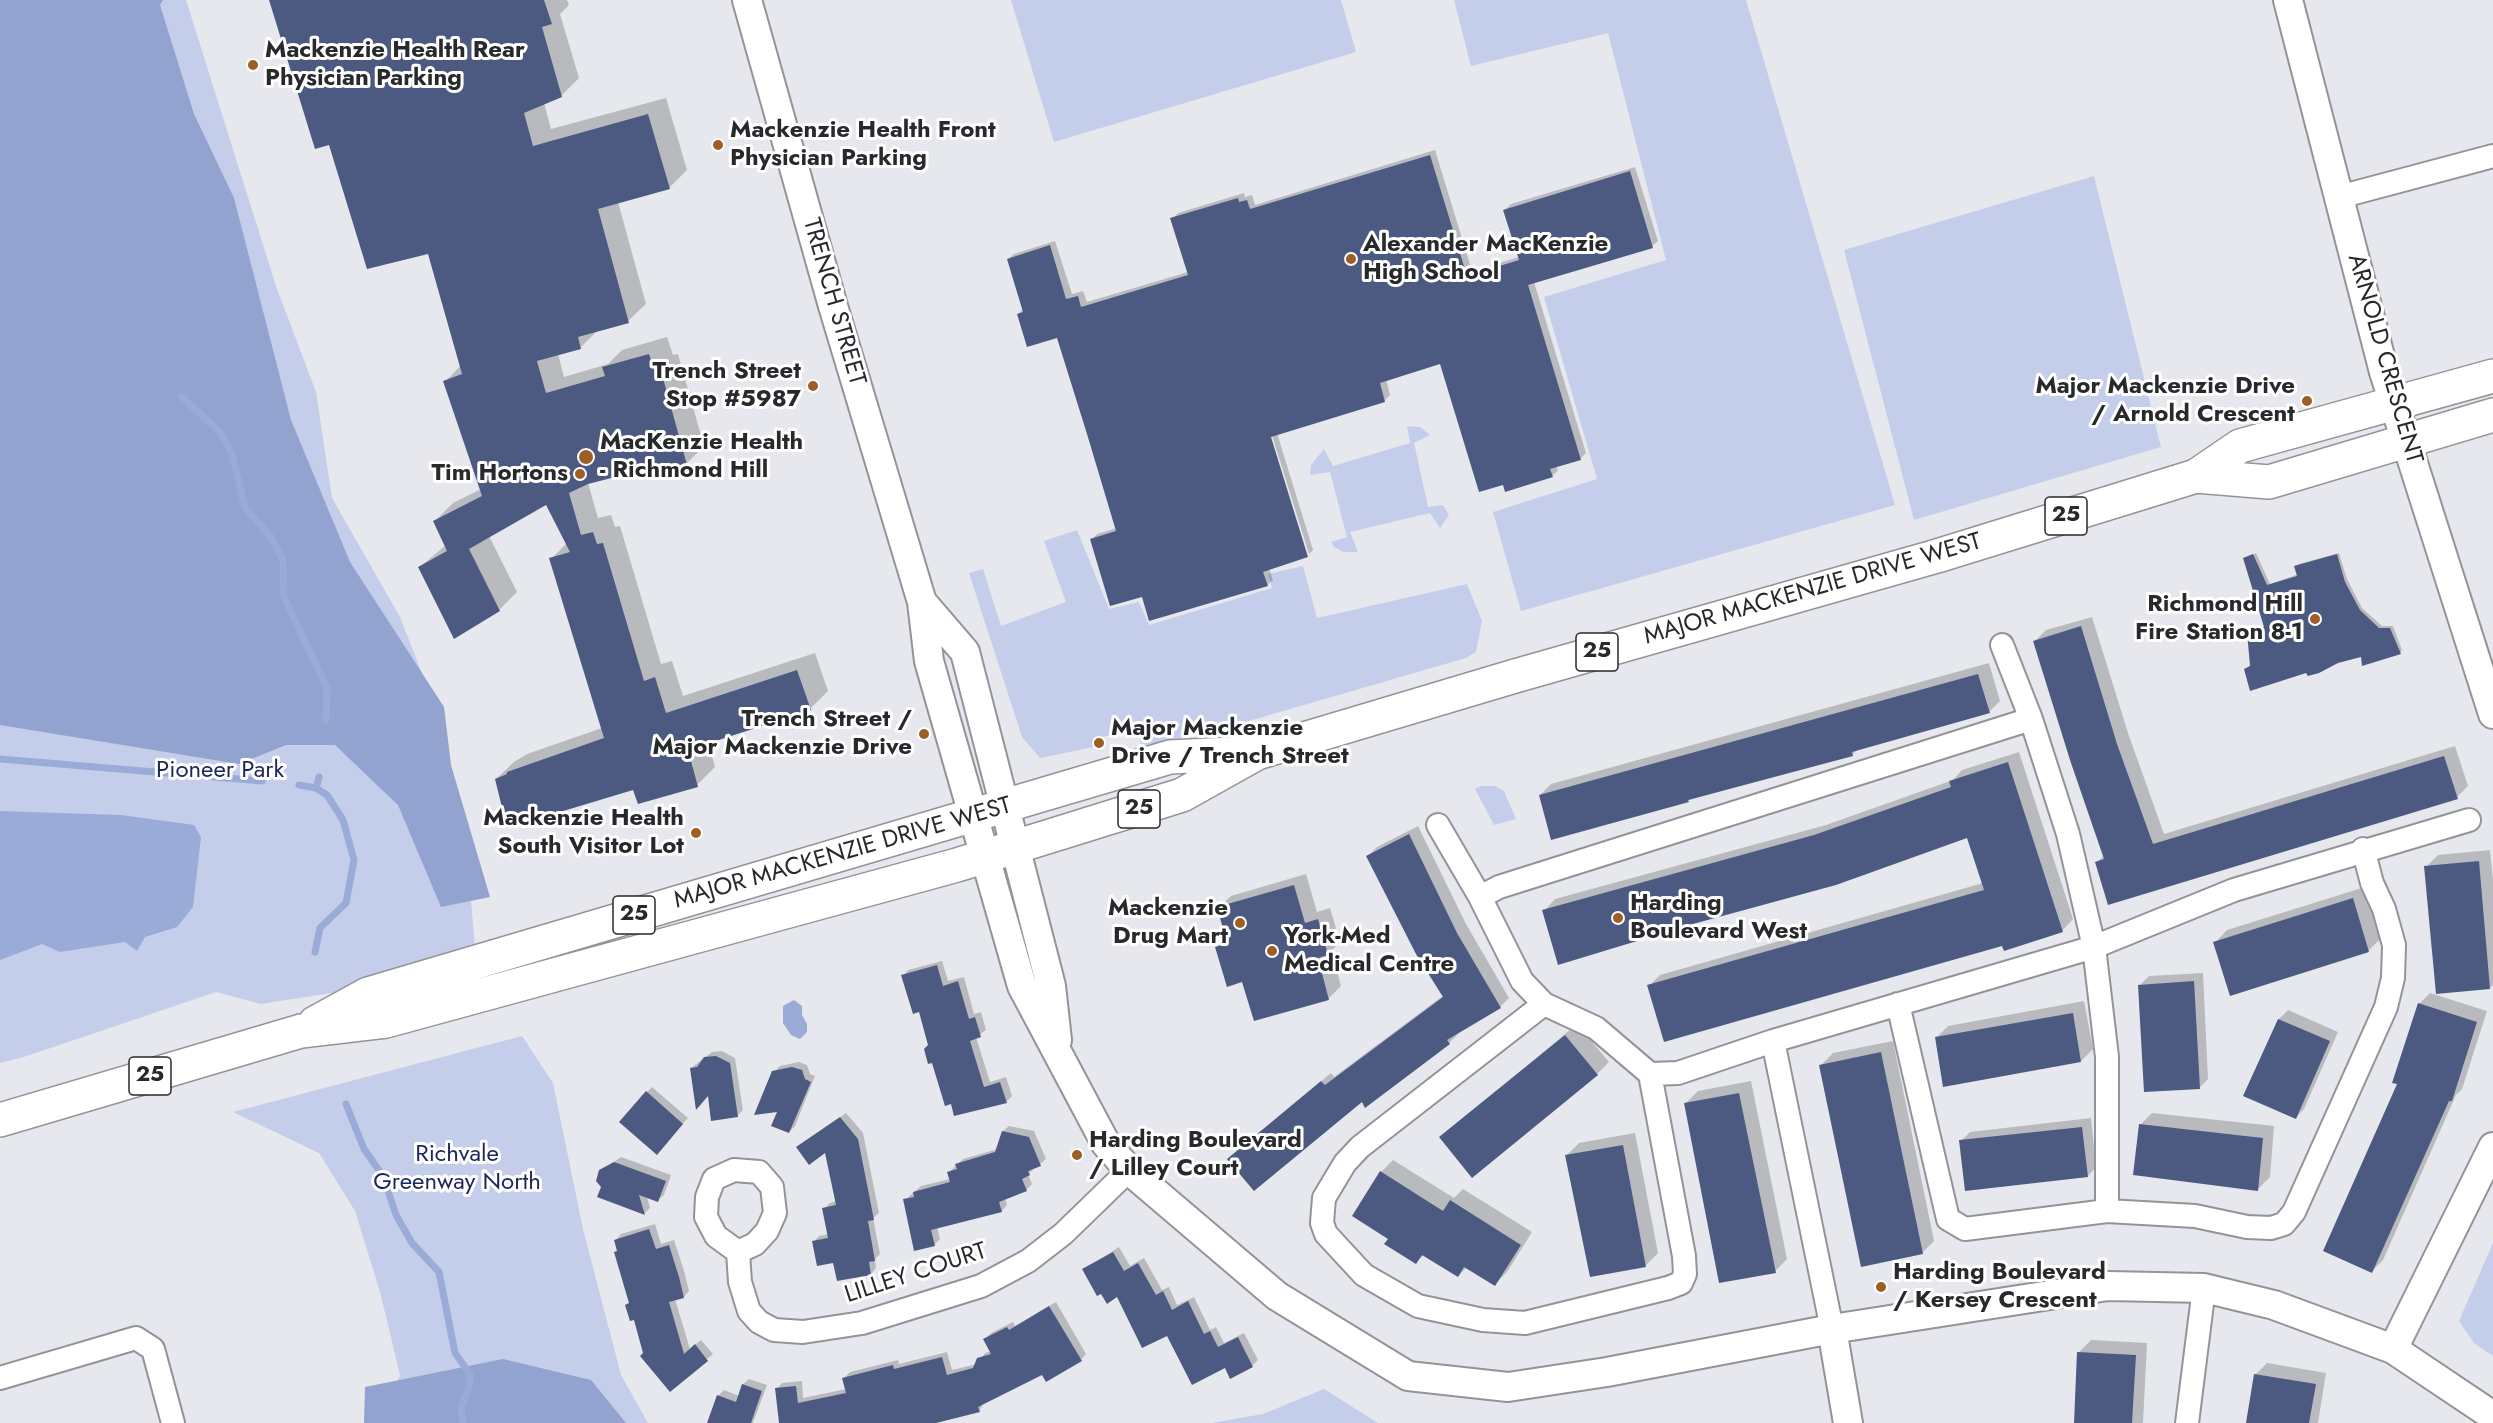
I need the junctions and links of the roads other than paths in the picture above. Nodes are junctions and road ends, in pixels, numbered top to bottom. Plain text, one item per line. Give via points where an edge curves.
1 (747, 0) edge
2 (2288, 0) edge
3 (2493, 156) edge
4 (2339, 197) junction
5 (2493, 376) edge
6 (2394, 402) junction
7 (2493, 415) edge
8 (2406, 441) junction
9 (2196, 476) junction
10 (922, 603) junction
11 (2002, 645) dead end
12 (2493, 714) edge
13 (2031, 719) junction
14 (1257, 753) junction
15 (1006, 806) junction
16 (974, 816) junction
17 (2469, 820) dead end
18 (1437, 825) dead end
19 (1014, 847) junction
20 (2363, 849) junction
21 (984, 856) junction
22 (1480, 897) junction
23 (2094, 946) junction
24 (1544, 1004) junction
25 (1898, 1004) junction
26 (301, 1031) junction
27 (1773, 1041) junction
28 (1059, 1054) junction
29 (1650, 1074) junction
30 (0, 1120) edge
31 (2493, 1147) edge
32 (1129, 1170) junction
33 (2107, 1211) junction
34 (738, 1252) dead end
35 (2204, 1288) junction
36 (1832, 1329) junction
37 (2393, 1349) junction
38 (0, 1378) edge
39 (2493, 1416) edge
40 (173, 1423) edge
41 (1848, 1423) edge
42 (2187, 1423) edge

1 - 10 street, TRENCH STREET
2 - 4 street, ARNOLD CRESCENT
3 - 4 street
4 - 6 street, ARNOLD CRESCENT
5 - 6 main road, MAJOR MACKENZIE DRIVE WEST / 25
6 - 8 street, ARNOLD CRESCENT
6 - 9 main road, MAJOR MACKENZIE DRIVE WEST / 25 via 2240,446
7 - 8 main road, MAJOR MACKENZIE DRIVE WEST / 25
8 - 9 main road, MAJOR MACKENZIE DRIVE WEST / 25 via 2270,482
8 - 12 street, ARNOLD CRESCENT
9 - 14 main road, MAJOR MACKENZIE DRIVE WEST / 25 via 1937,556
10 - 15 street, TRENCH STREET via 965,652
10 - 16 street, TRENCH STREET via 929,661
11 - 13 street
13 - 22 street via 1499,887
13 - 23 street via 2068,834
14 - 15 main road, MAJOR MACKENZIE DRIVE WEST / 25 via 1170,757
14 - 19 main road, MAJOR MACKENZIE DRIVE WEST / 25 via 1182,795
15 - 16 main road, MAJOR MACKENZIE DRIVE WEST / 25
15 - 19 street, TRENCH STREET
16 - 21 street
16 - 26 main road, MAJOR MACKENZIE DRIVE WEST / 25 via 369,994
17 - 20 street
18 - 22 street
19 - 21 main road, MAJOR MACKENZIE DRIVE WEST / 25
19 - 28 street, TRENCH STREET via 1051,986
20 - 23 street via 2234,890
20 - 33 street via 2394,945 2393,978 2386,1007 2294,1212 2284,1224 2271,1228 2195,1216
21 - 26 main road, MAJOR MACKENZIE DRIVE WEST / 25 via 386,1021
21 - 28 street via 1022,986
22 - 24 street via 1522,981
23 - 25 street
23 - 33 street via 2107,1058
24 - 29 street via 1596,1028
24 - 29 street via 1360,1147 1345,1163 1324,1198 1322,1222 1326,1234 1364,1275 1418,1306 1483,1320 1525,1323 1681,1283 1684,1256
25 - 27 street
25 - 33 street via 1948,1219 1965,1230
26 - 30 main road, MAJOR MACKENZIE DRIVE WEST / 25
27 - 29 street via 1678,1073
27 - 36 street
28 - 32 street via 1106,1144
31 - 37 street
32 - 34 street, LILLEY COURT via 1063,1234 1028,1261 981,1286 862,1323 803,1332 774,1330 759,1322 749,1311 740,1282
32 - 36 street via 1277,1296 1408,1376 1508,1387
35 - 36 street via 2108,1286
35 - 37 street via 2274,1305
35 - 42 street
36 - 41 street
37 - 39 street
38 - 40 street via 136,1338 153,1349

